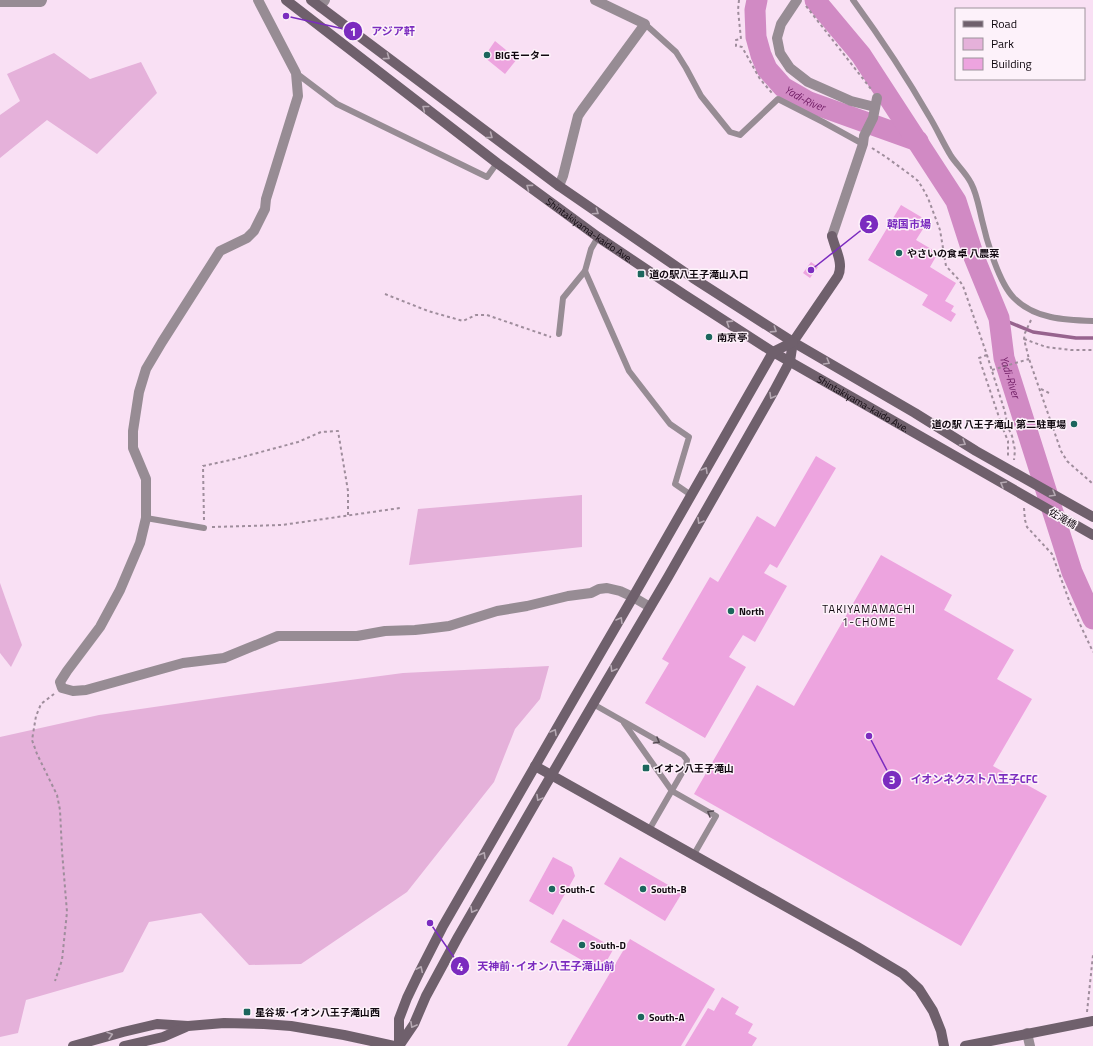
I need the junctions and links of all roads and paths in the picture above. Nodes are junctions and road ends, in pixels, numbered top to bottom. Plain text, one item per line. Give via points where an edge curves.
1 (42, 0) edge
2 (258, 0) edge
3 (286, 0) edge
4 (311, 0) edge
5 (595, 0) edge
6 (739, 0) edge
7 (853, 0) edge
8 (0, 2) edge
9 (800, 2) edge
10 (323, 4) edge
11 (645, 24) junction
12 (296, 73) junction
13 (778, 99) junction
14 (876, 102) junction
15 (864, 140) junction
16 (497, 164) junction
17 (559, 186) junction
18 (598, 236) junction
19 (584, 271) junction
20 (385, 294) dead end
21 (1034, 313) junction
22 (1093, 321) edge
23 (559, 334) joint
24 (1024, 339) junction
25 (794, 342) junction
26 (1093, 350) edge
27 (773, 352) junction
28 (987, 356) junction
29 (1029, 359) junction
30 (790, 361) junction
31 (992, 370) junction
32 (1040, 389) junction
33 (1049, 394) dead end
34 (1008, 456) dead end
35 (1011, 471) junction
36 (1027, 480) joint
37 (1093, 484) edge
38 (691, 495) junction
39 (1024, 496) junction
40 (1037, 503) joint
41 (400, 508) dead end
42 (348, 515) junction
43 (146, 518) junction
44 (1093, 518) edge
45 (204, 528) junction
46 (1091, 534) edge
47 (633, 597) junction
48 (650, 607) junction
49 (1093, 652) edge
50 (62, 688) junction
51 (593, 704) junction
52 (624, 721) junction
53 (535, 766) junction
54 (552, 775) junction
55 (672, 791) junction
56 (649, 830) junction
57 (693, 856) junction
58 (1093, 955) edge
59 (55, 981) dead end
60 (1086, 1013) dead end
61 (1093, 1021) edge
62 (188, 1026) junction
63 (1028, 1033) junction
64 (73, 1046) edge
65 (124, 1046) edge
66 (394, 1046) edge
67 (399, 1046) edge
68 (944, 1046) edge
69 (965, 1046) edge
70 (1030, 1046) edge

1 - 8 street
2 - 12 street
16 -> 3 street, Shintakiyama-kaido Ave.
4 - 10 street, Shintakiyama-kaido Ave.
5 - 11 street
6 - 13 path via 741,39 736,40 736,46 742,46 760,79
7 - 21 lane via 899,67 951,156 970,182 1004,284 1014,298
9 - 14 path via 828,34
9 - 14 street via 781,24 777,38 780,53 790,68 808,82 851,101
10 -> 17 street, Shintakiyama-kaido Ave. via 477,126
11 - 13 lane via 676,52 701,96 730,132 740,135
11 - 17 street via 578,116
12 - 16 lane via 337,104 487,177
12 - 43 street via 298,96 265,209 254,231 247,238 220,251 146,369 139,392 133,448 146,479
13 - 15 lane
14 - 15 street
15 - 25 street via 832,236 841,271
15 - 28 path via 912,176 922,187 939,226 946,266 963,286
18 -> 16 street, Shintakiyama-kaido Ave.
17 -> 25 street, Shintakiyama-kaido Ave. via 693,278
18 - 19 lane
27 -> 18 street, Shintakiyama-kaido Ave.
19 - 23 lane via 563,298
19 - 38 lane via 629,371 670,424 689,437 675,484
20 - 23 path via 463,321 476,315 487,316 554,338
21 - 22 lane via 1051,318
21 - 24 path
24 - 26 path via 1046,347
24 - 29 path
25 - 27 street
25 - 30 street
25 -> 35 street, Shintakiyama-kaido Ave.
27 - 30 street, Shintakiyama-kaido Ave.
38 -> 27 street
28 - 31 path
28 - 34 path via 979,358 1008,441
29 - 31 path
29 - 32 path
39 -> 30 street, Shintakiyama-kaido Ave.
30 -> 48 street
31 - 35 path via 1016,450
32 - 33 path
32 - 37 path via 1063,456
35 - 36 street, Shintakiyama-kaido Ave.
36 -> 44 street, 佐滝橋
38 - 47 street
39 - 40 street, Shintakiyama-kaido Ave.
39 - 49 path via 1027,527 1052,554 1070,603
40 - 46 street, 佐滝橋
41 - 42 path
42 - 45 path via 282,525
42 - 45 path via 348,491 338,431 321,432 298,442 203,466
43 - 45 lane
43 - 50 street via 140,543 120,590 100,627 60,682
47 - 48 street
47 - 50 street via 607,588 497,611 449,626 357,636 278,636 224,658 183,663 86,690 72,691
53 -> 47 street
48 -> 51 street
50 - 59 path via 41,704 32,740 57,794 60,810 67,912 62,960
51 - 52 lane
51 - 54 street
52 - 55 lane
52 -> 55 lane via 683,755 687,760
53 - 54 street
67 -> 53 street via 399,1019 419,972 455,903
54 - 56 street
54 -> 67 street via 458,937 414,1024
55 - 56 lane
57 -> 55 lane via 716,816
56 - 57 street
57 - 68 street via 903,974 919,990 933,1012
58 - 60 path
61 - 63 street
64 -> 62 street via 157,1024
62 - 65 street via 164,1037
62 - 66 street via 224,1023 291,1026
63 - 69 street
63 - 70 street

